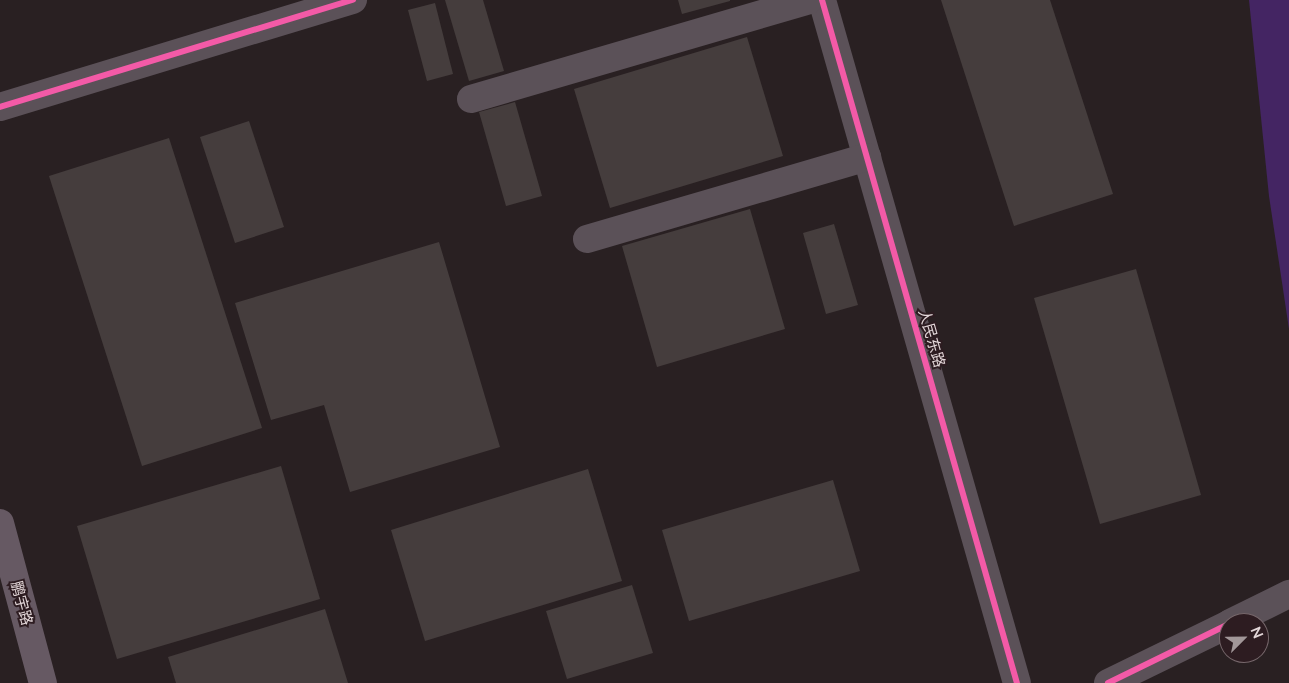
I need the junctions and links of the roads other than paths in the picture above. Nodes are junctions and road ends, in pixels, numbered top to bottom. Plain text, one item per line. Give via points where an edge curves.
1 (353, 0) edge
2 (809, 0) edge
3 (822, 0) edge
4 (471, 99) dead end
5 (0, 106) edge
6 (867, 157) junction
7 (587, 239) dead end
8 (0, 523) edge
9 (1289, 594) edge
10 (1250, 613) edge
11 (1219, 628) edge
12 (43, 683) edge
13 (1017, 683) edge
14 (1108, 683) edge

1 - 5 street
2 - 4 street
3 - 6 street, 人民东路
6 - 7 street
6 - 13 street, 人民东路
8 - 12 main road, 鹏宇路
9 - 10 street
11 - 14 street

